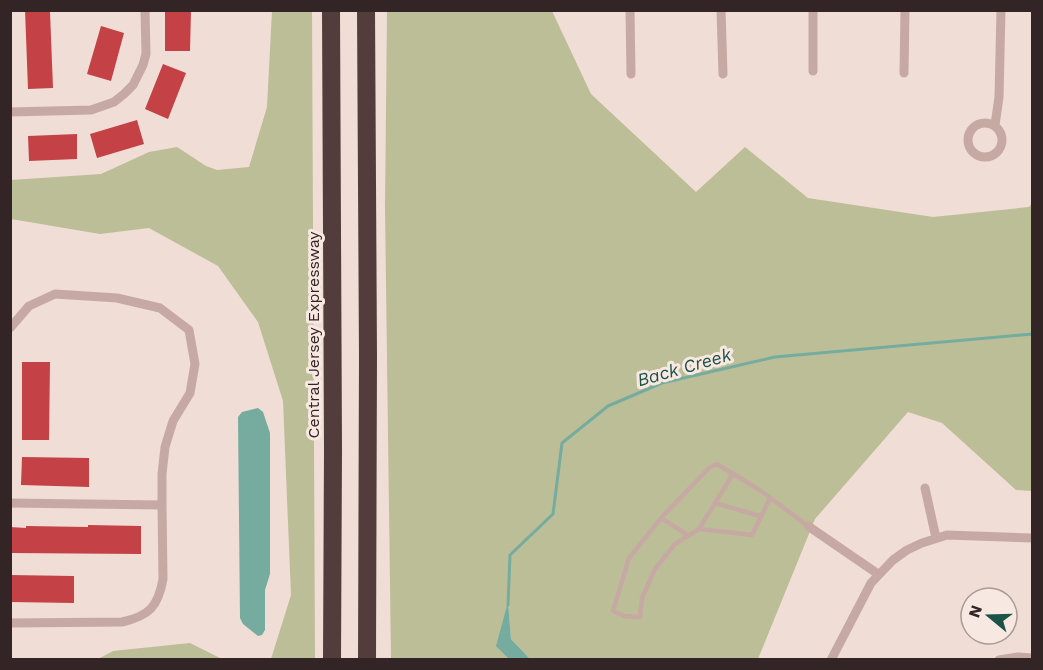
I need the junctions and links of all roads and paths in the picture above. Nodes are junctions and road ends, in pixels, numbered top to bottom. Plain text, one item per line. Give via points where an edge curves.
1 (146, 10) edge
2 (331, 10) edge
3 (366, 10) edge
4 (630, 10) edge
5 (721, 10) edge
6 (813, 10) edge
7 (905, 10) edge
8 (1001, 10) edge
9 (813, 71) dead end
10 (904, 73) dead end
11 (631, 74) dead end
12 (723, 74) dead end
13 (10, 103) edge
14 (11, 112) edge
15 (995, 125) dead end
16 (10, 328) edge
17 (733, 474) junction
18 (926, 488) dead end
19 (770, 498) junction
20 (10, 503) edge
21 (716, 503) junction
22 (162, 504) junction
23 (760, 516) junction
24 (661, 518) junction
25 (808, 526) joint
26 (699, 529) junction
27 (688, 536) junction
28 (936, 538) junction
29 (1032, 538) edge
30 (878, 574) junction
31 (10, 623) edge
32 (1032, 658) edge
33 (332, 660) edge
34 (367, 660) edge
35 (831, 660) edge
36 (999, 660) edge

1 - 14 street via 143,65 133,85 114,102 91,110
2 - 33 highway, Central Jersey Expressway
3 - 34 highway
4 - 11 street
5 - 12 street
6 - 9 street
7 - 10 street
8 - 15 street
13 - 14 street
16 - 22 street via 29,306 55,294 117,298 160,308 189,330 195,364 190,393 173,421 165,447
17 - 19 lane
17 - 21 lane
17 - 24 lane via 717,464 710,467
18 - 28 street
19 - 23 lane
19 - 25 lane
20 - 22 street
21 - 23 lane
21 - 26 lane
22 - 31 street via 163,579 161,592 150,610 122,622
23 - 26 lane via 752,535
24 - 27 lane
24 - 27 lane via 629,558 613,611 640,617 642,598 656,569 675,544
25 - 30 street
26 - 27 lane
28 - 29 street
28 - 30 street via 907,550
30 - 35 street
32 - 36 street

